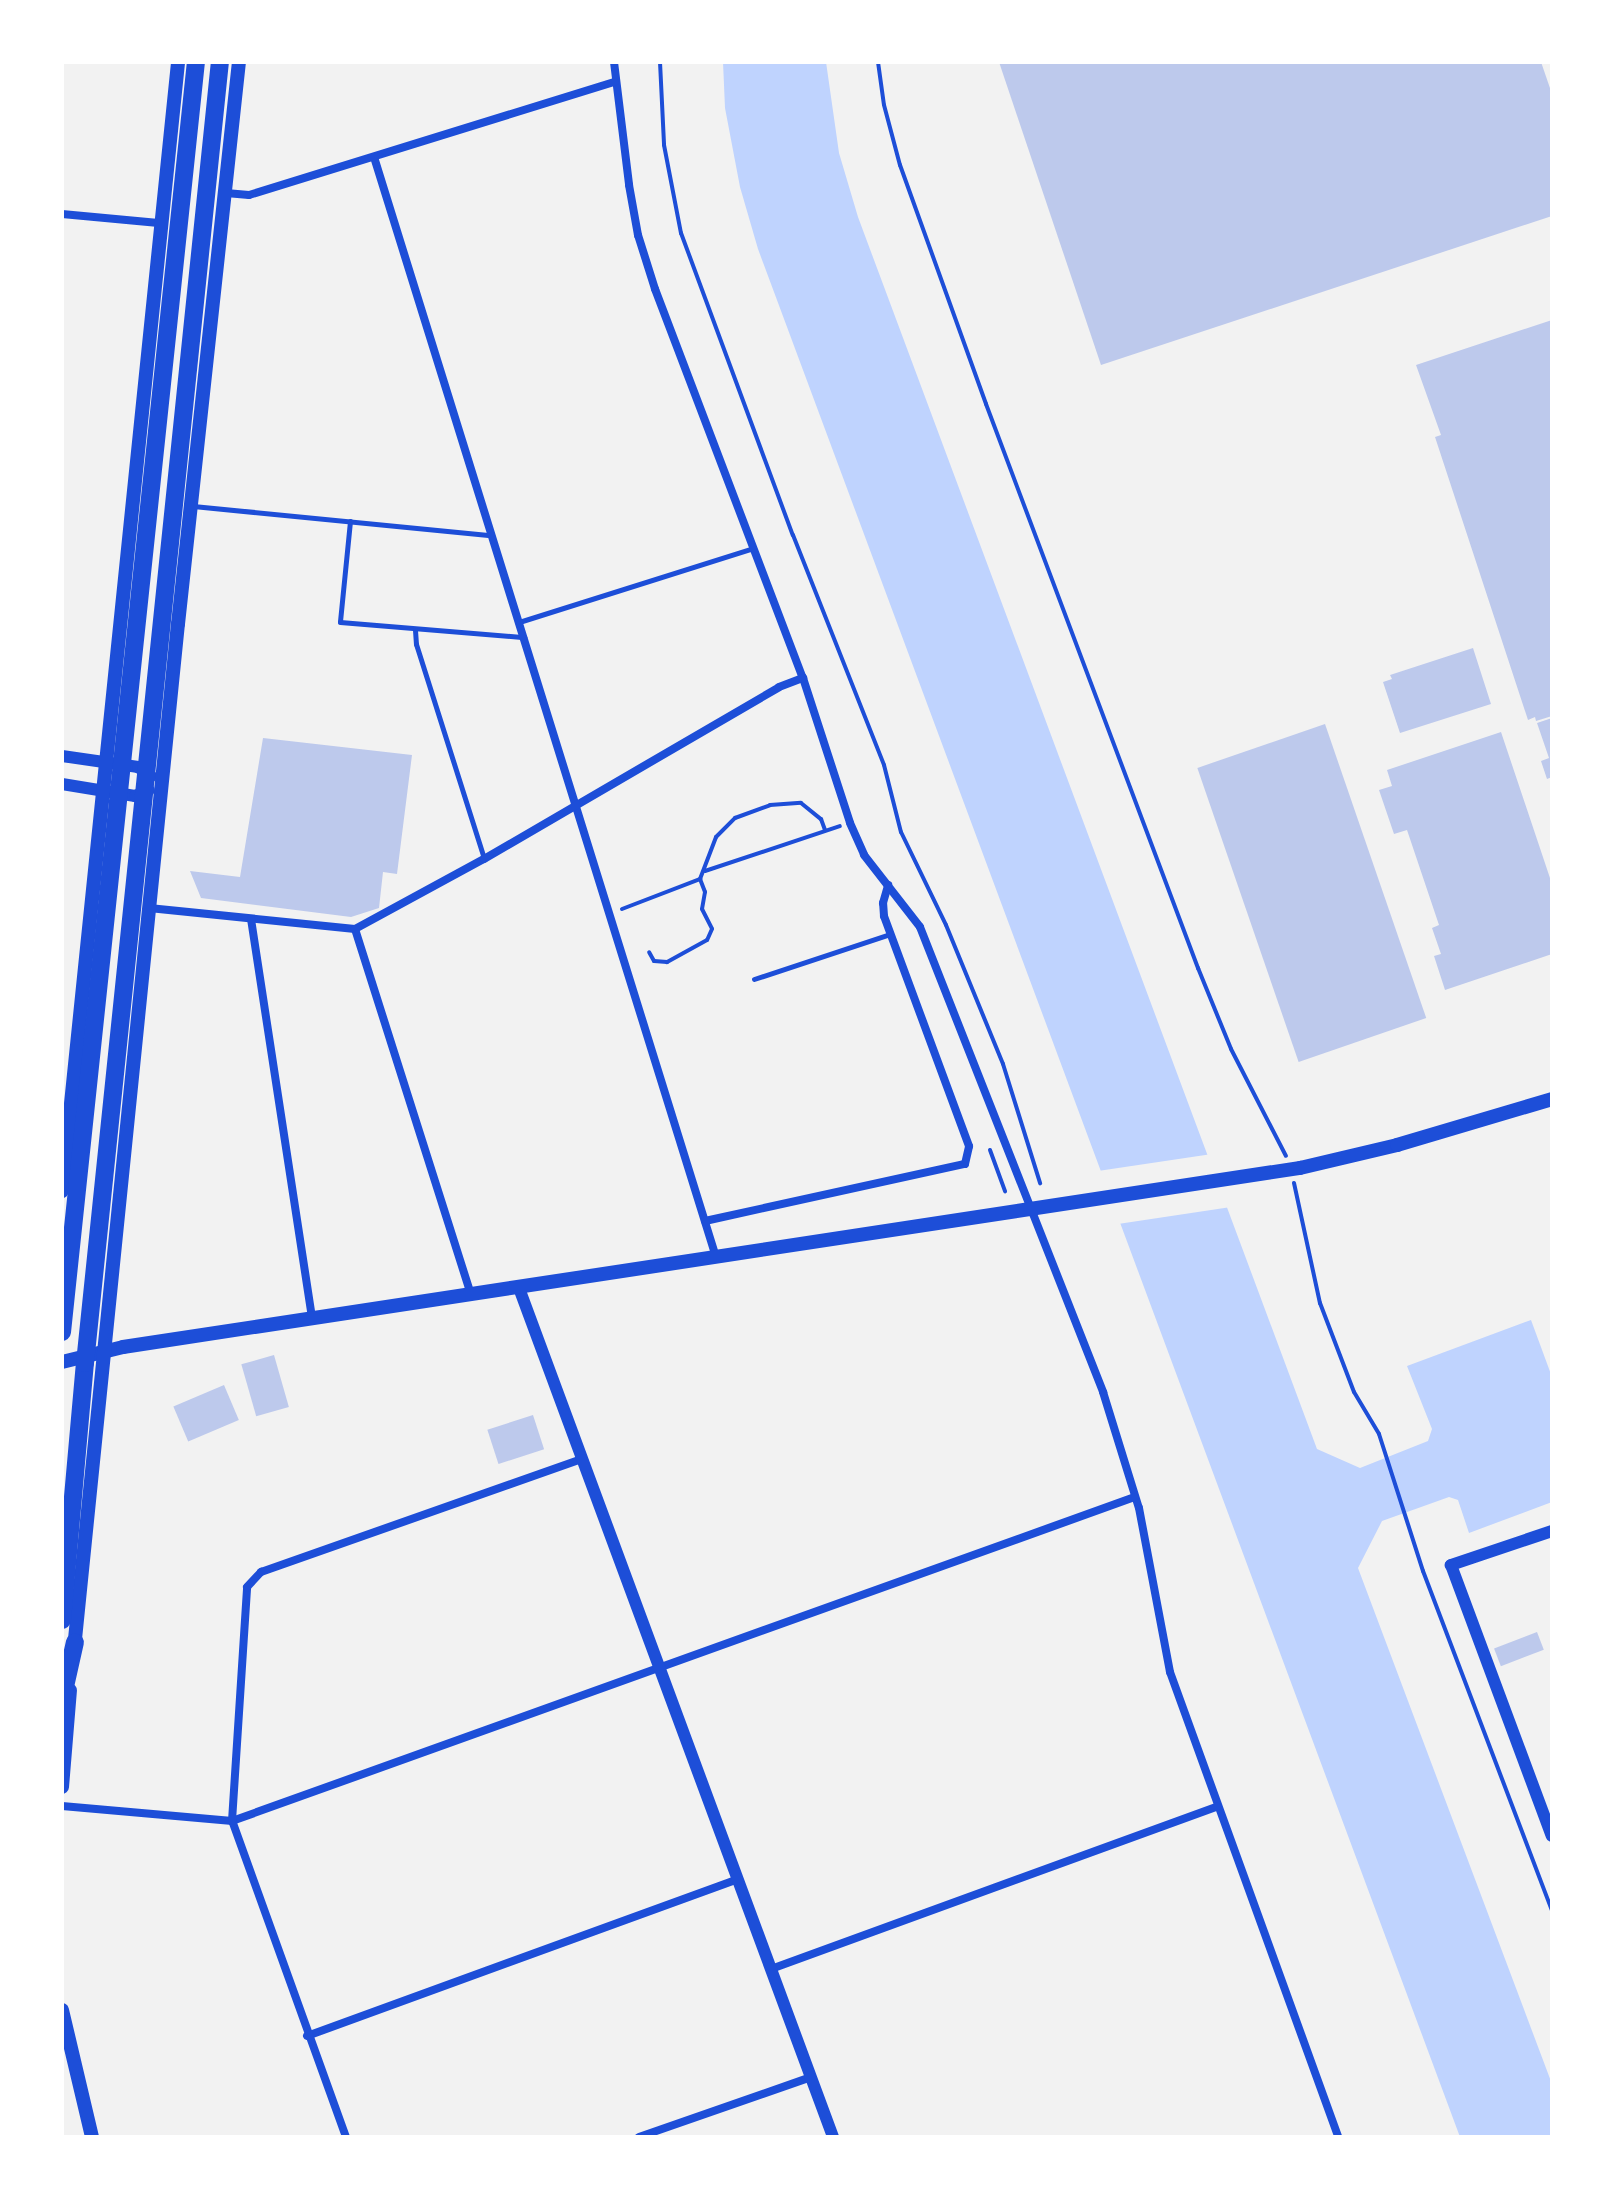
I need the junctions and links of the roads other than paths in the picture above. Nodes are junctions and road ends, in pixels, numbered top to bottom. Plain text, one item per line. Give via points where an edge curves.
1 (178, 62) edge
2 (196, 62) edge
3 (220, 62) edge
4 (239, 62) edge
5 (614, 62) edge
6 (615, 82) junction
7 (374, 157) junction
8 (226, 193) junction
9 (62, 214) edge
10 (159, 223) junction
11 (191, 505) junction
12 (350, 521) junction
13 (491, 535) junction
14 (751, 549) junction
15 (519, 622) junction
16 (415, 630) junction
17 (524, 637) junction
18 (803, 678) junction
19 (62, 756) edge
20 (105, 764) junction
21 (62, 784) edge
22 (161, 784) junction
23 (102, 792) junction
24 (575, 806) junction
25 (484, 859) junction
26 (888, 885) junction
27 (149, 908) junction
28 (251, 919) junction
29 (355, 929) junction
30 (891, 933) junction
31 (754, 979) dead end
32 (1552, 1099) edge
33 (62, 1191) edge
34 (1032, 1208) junction
35 (705, 1221) junction
36 (716, 1258) junction
37 (519, 1288) junction
38 (472, 1295) junction
39 (312, 1320) junction
40 (62, 1332) edge
41 (102, 1350) junction
42 (62, 1362) edge
43 (582, 1459) junction
44 (1135, 1497) junction
45 (1552, 1531) edge
46 (62, 1620) edge
47 (75, 1642) junction
48 (660, 1669) junction
49 (62, 1700) edge
50 (62, 1787) edge
51 (62, 1806) edge
52 (1217, 1807) junction
53 (232, 1821) junction
54 (1552, 1836) edge
55 (738, 1879) junction
56 (771, 1969) junction
57 (62, 2010) edge
58 (307, 2036) junction
59 (811, 2077) junction
60 (643, 2136) edge
61 (92, 2137) edge
62 (346, 2137) edge
63 (833, 2137) edge
64 (1338, 2137) edge

1 - 10 main road
2 - 40 highway
3 - 46 highway
4 - 8 main road
5 - 6 street
6 - 7 street
6 - 14 street via 638,235
7 - 8 street via 249,195
7 - 13 street
8 - 11 main road
9 - 10 street
10 - 20 main road
11 - 12 lane
11 - 22 main road
12 - 13 lane
12 - 16 lane via 340,622
13 - 15 street
14 - 15 lane
14 - 18 street
15 - 17 street
16 - 17 lane
16 - 25 lane
17 - 24 street
18 - 24 street
18 - 26 street via 850,823 864,855
19 - 20 street
20 - 22 street via 138,767
20 - 23 main road
21 - 23 street
22 - 23 street via 135,796
22 - 27 main road
23 - 33 main road
24 - 25 street
24 - 35 street
25 - 29 street
26 - 30 street via 883,903
26 - 34 street via 920,927
27 - 28 street
27 - 41 main road
28 - 29 street
28 - 39 street
29 - 38 street
30 - 31 lane
30 - 35 street via 969,1146 965,1164
32 - 34 main road via 1397,1145 1291,1169
34 - 36 main road
34 - 44 street via 1103,1392
35 - 36 street
36 - 37 main road
37 - 38 main road
37 - 43 street
38 - 39 main road
39 - 41 main road
41 - 42 main road
41 - 47 main road
43 - 48 street
43 - 53 street via 252,1578 247,1587
44 - 48 street
44 - 52 street via 1170,1672
45 - 54 street via 1451,1565
47 - 49 highway
47 - 50 main road
48 - 53 street
48 - 55 street
51 - 53 street
52 - 56 street
52 - 64 street
53 - 58 street
55 - 56 street
55 - 58 street
56 - 59 street
57 - 61 main road
58 - 62 street
59 - 60 street
59 - 63 street

